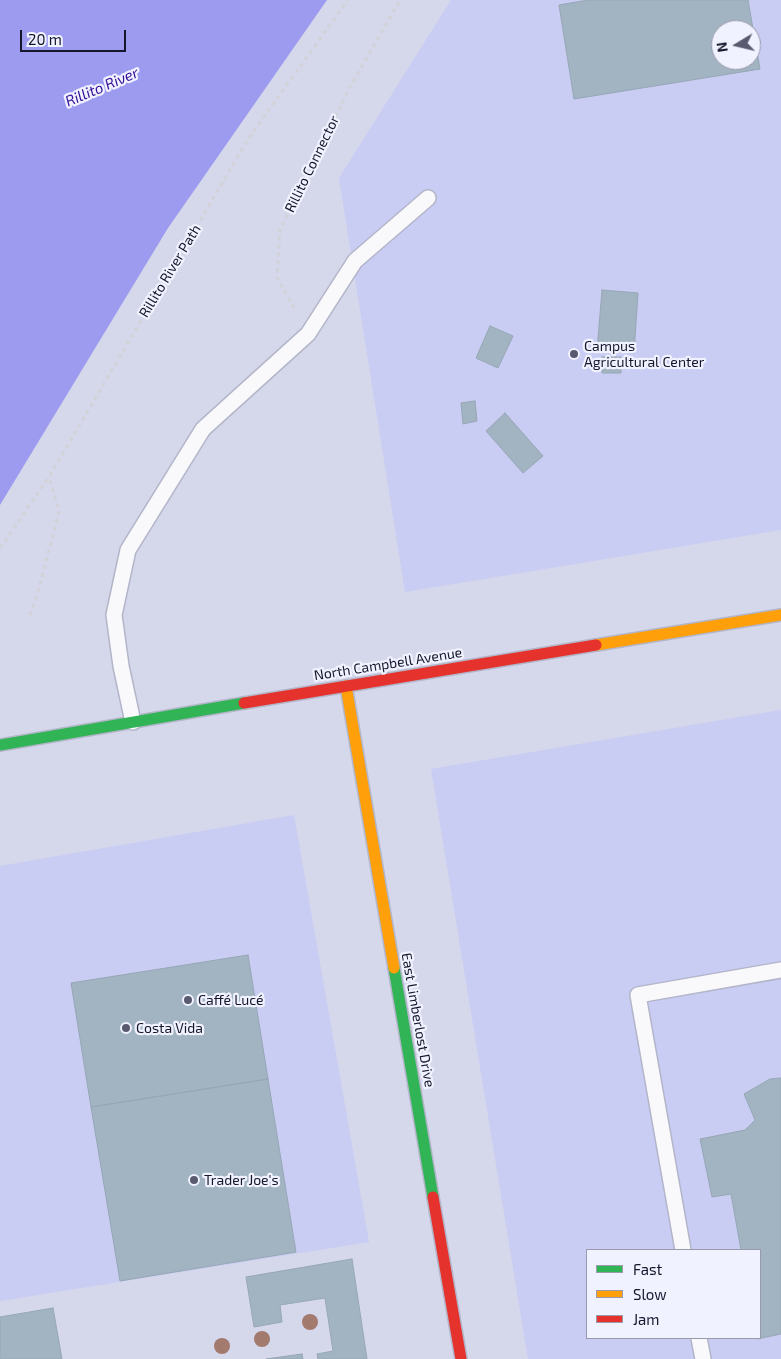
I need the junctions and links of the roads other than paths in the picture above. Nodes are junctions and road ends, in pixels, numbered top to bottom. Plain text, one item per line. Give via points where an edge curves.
1 (428, 198) dead end
2 (781, 615) edge
3 (346, 686) junction
4 (134, 722) junction
5 (0, 745) edge
6 (781, 970) edge
7 (683, 1249) edge
8 (699, 1339) edge
9 (461, 1359) edge
10 (703, 1359) edge

1 - 4 lane via 355,261 308,334 203,429 128,550 114,615
2 - 3 main road, North Campbell Avenue
3 - 4 main road, North Campbell Avenue
3 - 9 main road, East Limberlost Drive
4 - 5 main road, North Campbell Avenue
6 - 7 lane via 638,996
8 - 10 lane

